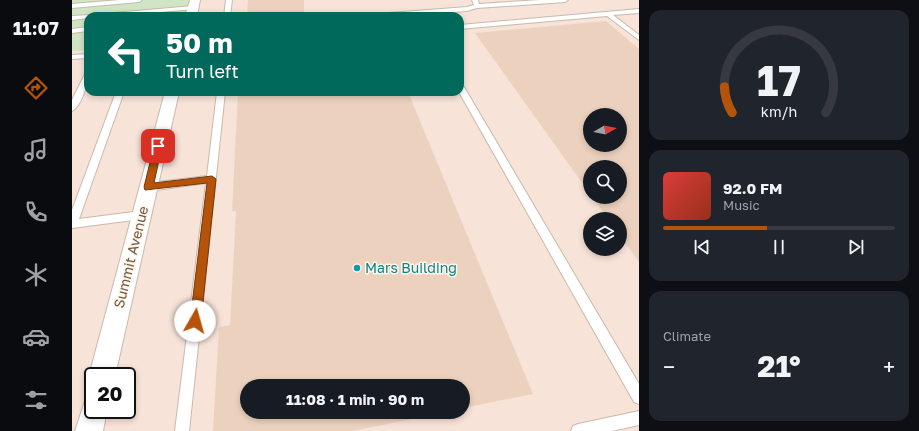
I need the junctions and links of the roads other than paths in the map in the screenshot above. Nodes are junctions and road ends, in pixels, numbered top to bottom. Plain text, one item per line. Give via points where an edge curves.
1 (140, 0) edge
2 (229, 0) edge
3 (565, 0) edge
4 (507, 2) edge
5 (476, 3) edge
6 (72, 6) edge
7 (193, 8) edge
8 (639, 11) edge
9 (163, 12) edge
10 (228, 12) edge
11 (428, 12) edge
12 (607, 13) junction
13 (84, 16) edge
14 (72, 18) edge
15 (464, 27) edge
16 (84, 30) edge
17 (72, 31) edge
18 (639, 38) edge
19 (84, 56) edge
20 (72, 57) edge
21 (84, 84) edge
22 (464, 94) edge
23 (119, 96) edge
24 (171, 96) edge
25 (221, 96) edge
26 (72, 108) edge
27 (212, 179) junction
28 (148, 187) junction
29 (142, 215) junction
30 (72, 224) edge
31 (104, 367) edge
32 (639, 397) edge
33 (639, 418) edge
34 (92, 419) edge
35 (89, 431) edge
36 (182, 431) edge
37 (578, 431) edge

1 - 6 lane
2 - 10 lane
3 - 4 lane
4 - 5 lane
5 - 11 lane via 467,9
7 - 9 lane
8 - 12 lane
12 - 15 lane
12 - 18 lane
13 - 14 lane
16 - 17 lane
19 - 20 lane
21 - 26 lane
22 - 32 lane
23 - 30 lane
24 - 28 street, Summit Avenue
25 - 27 lane
27 - 28 lane
27 - 36 lane
28 - 29 street, Summit Avenue
29 - 30 lane
29 - 31 street, Summit Avenue
33 - 37 lane
34 - 35 street

